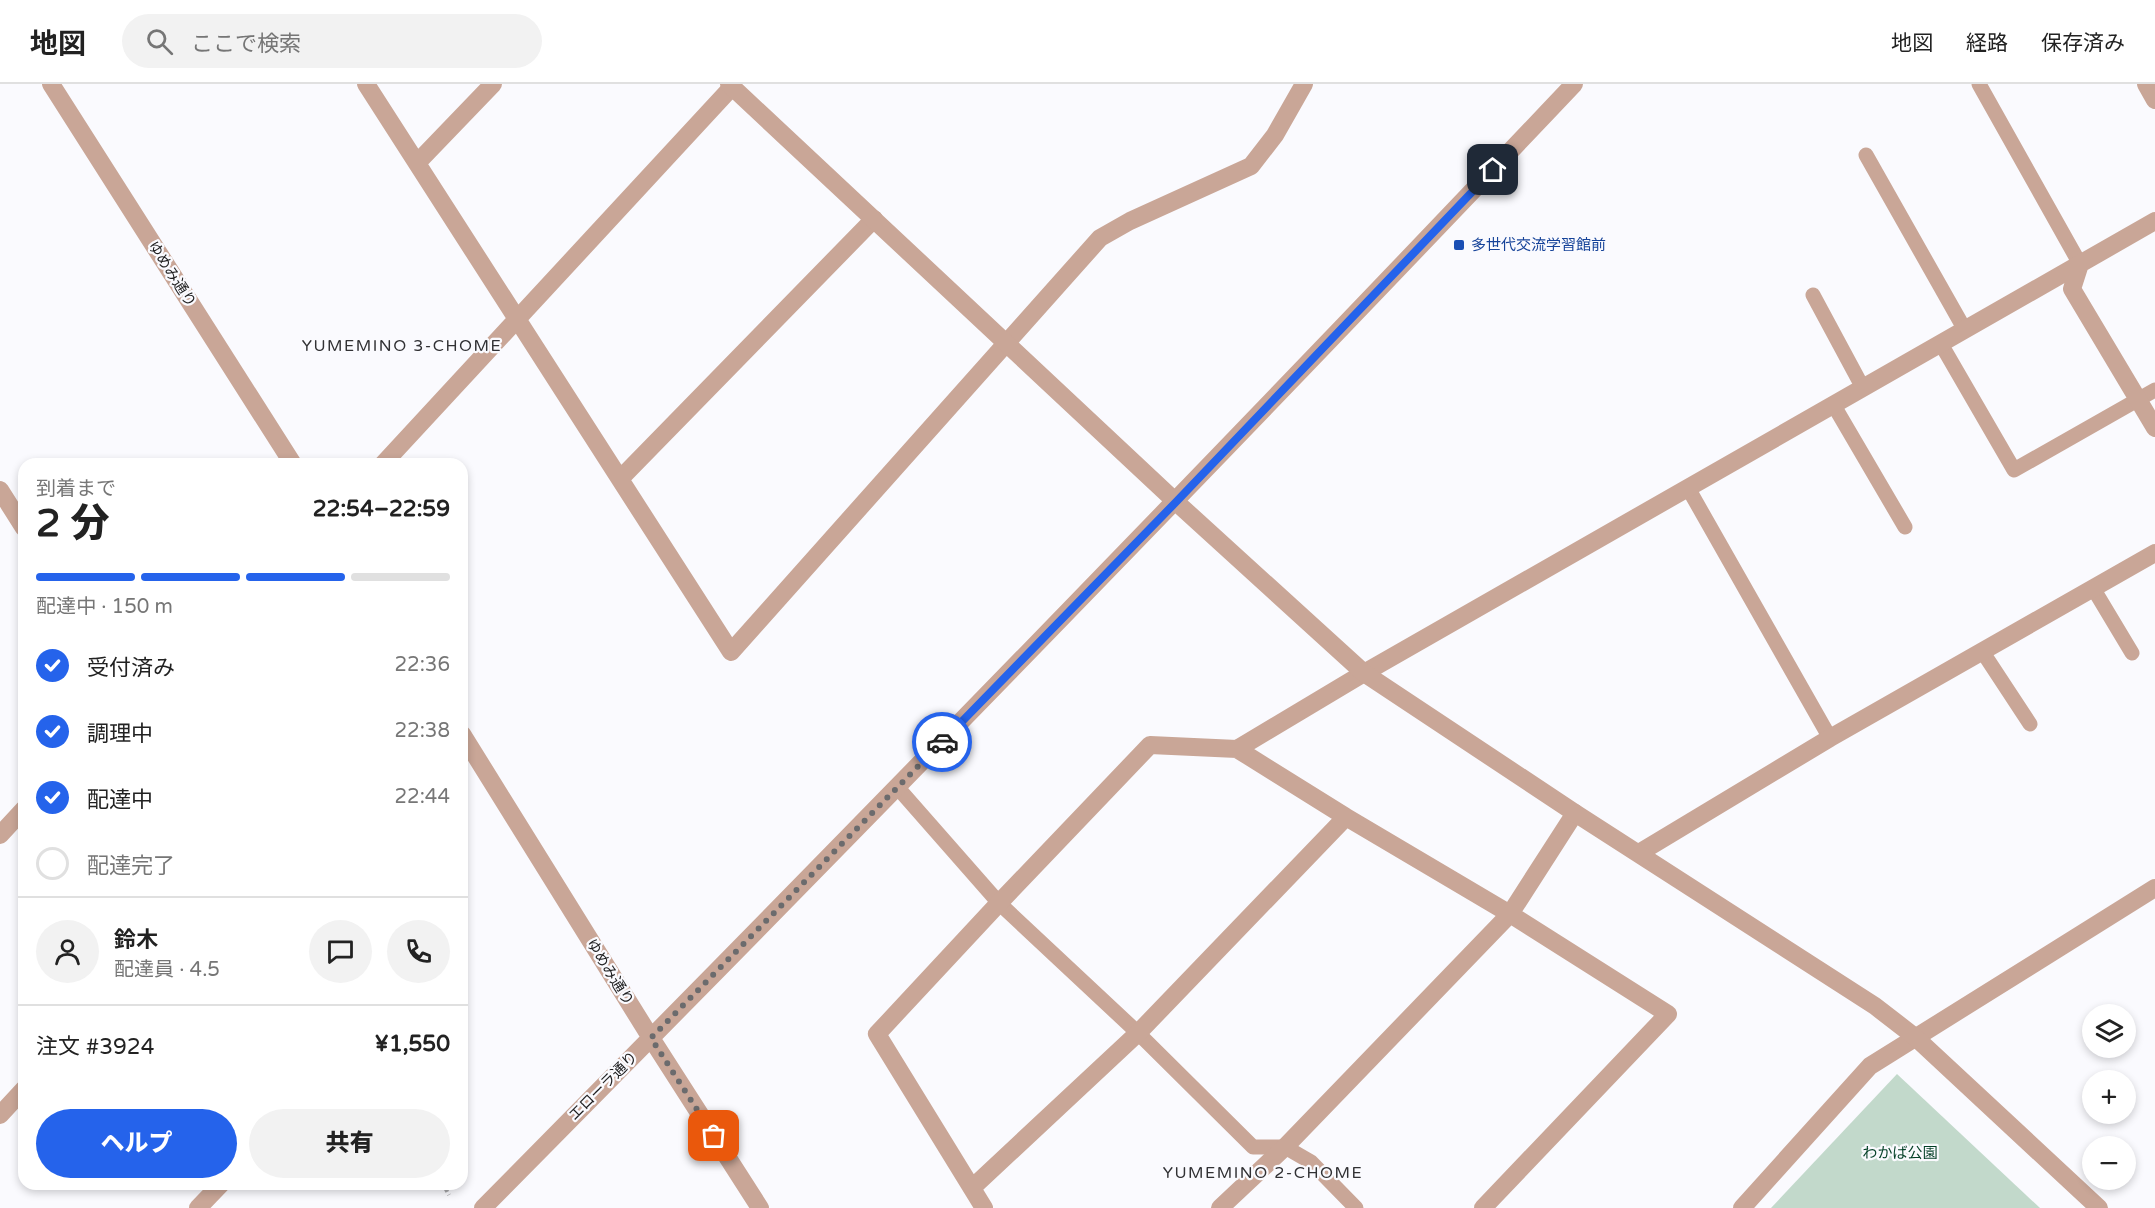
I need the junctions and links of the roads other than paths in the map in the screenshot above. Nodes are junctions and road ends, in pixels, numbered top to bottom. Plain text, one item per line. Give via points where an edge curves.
1 (51, 84) edge
2 (366, 84) edge
3 (493, 84) edge
4 (1304, 84) edge
5 (1574, 84) edge
6 (1979, 84) edge
7 (731, 85) edge
8 (1866, 154) dead end
9 (417, 163) junction
10 (874, 219) junction
11 (2155, 221) edge
12 (2080, 264) junction
13 (1813, 295) dead end
14 (516, 320) junction
15 (1965, 330) junction
16 (1006, 344) junction
17 (1941, 344) junction
18 (1863, 388) junction
19 (2155, 390) edge
20 (2139, 399) junction
21 (1833, 404) junction
22 (2155, 428) edge
23 (289, 458) edge
24 (389, 458) edge
25 (620, 479) junction
26 (1688, 488) junction
27 (3, 501) edge
28 (1176, 502) junction
29 (18, 520) edge
30 (1905, 527) dead end
31 (2155, 553) edge
32 (2092, 588) junction
33 (1982, 651) junction
34 (2132, 653) dead end
35 (1364, 673) junction
36 (2030, 724) dead end
37 (1830, 738) junction
38 (468, 744) edge
39 (1237, 749) junction
40 (898, 788) junction
41 (1575, 813) junction
42 (18, 816) edge
43 (1346, 817) junction
44 (0, 835) edge
45 (1639, 853) junction
46 (2155, 888) edge
47 (999, 903) junction
48 (1510, 914) junction
49 (1138, 1033) junction
50 (1915, 1037) junction
51 (651, 1038) junction
52 (18, 1096) edge
53 (0, 1115) edge
54 (1285, 1147) junction
55 (972, 1188) junction
56 (215, 1190) edge
57 (198, 1208) edge
58 (483, 1208) edge
59 (760, 1208) edge
60 (984, 1208) edge
61 (1220, 1208) edge
62 (1356, 1208) edge
63 (1483, 1208) edge
64 (1742, 1208) edge
65 (2099, 1208) edge

1 - 23 street, ゆめみ通り
2 - 9 street
3 - 9 street
4 - 16 street via 1275,135 1251,166 1130,220 1100,238
5 - 28 street, エローラ通り
6 - 12 lane
7 - 10 street
7 - 14 street
8 - 15 lane
9 - 14 street
10 - 16 street
10 - 25 street
11 - 12 street
12 - 15 street
12 - 20 street via 2072,289
13 - 18 lane
14 - 24 street
14 - 25 street
15 - 17 street
16 - 25 street via 731,652
16 - 28 street
17 - 18 street
17 - 20 lane via 2013,470
18 - 21 street
19 - 20 lane
20 - 22 street
21 - 26 street
21 - 30 lane
26 - 35 street
26 - 37 lane
27 - 29 street
28 - 35 street
28 - 40 street, エローラ通り
31 - 32 street
32 - 33 street
32 - 34 lane
33 - 36 lane
33 - 37 street
35 - 39 street
35 - 41 street
37 - 45 street
38 - 51 street, ゆめみ通り
39 - 43 street
39 - 47 street via 1150,746
40 - 47 lane
40 - 51 street, エローラ通り
41 - 45 street
41 - 48 street
42 - 44 street
43 - 48 street
43 - 49 street
45 - 50 street via 1875,1006
46 - 50 street
47 - 49 lane
47 - 55 street via 877,1034
48 - 54 street
48 - 63 street via 1668,1014
49 - 54 lane via 1253,1147
49 - 55 street
50 - 64 street via 1870,1066
50 - 65 street
51 - 58 street, エローラ通り
51 - 59 street, ゆめみ通り
52 - 53 street
54 - 61 street
54 - 62 lane via 1311,1162
55 - 60 street
56 - 57 street

